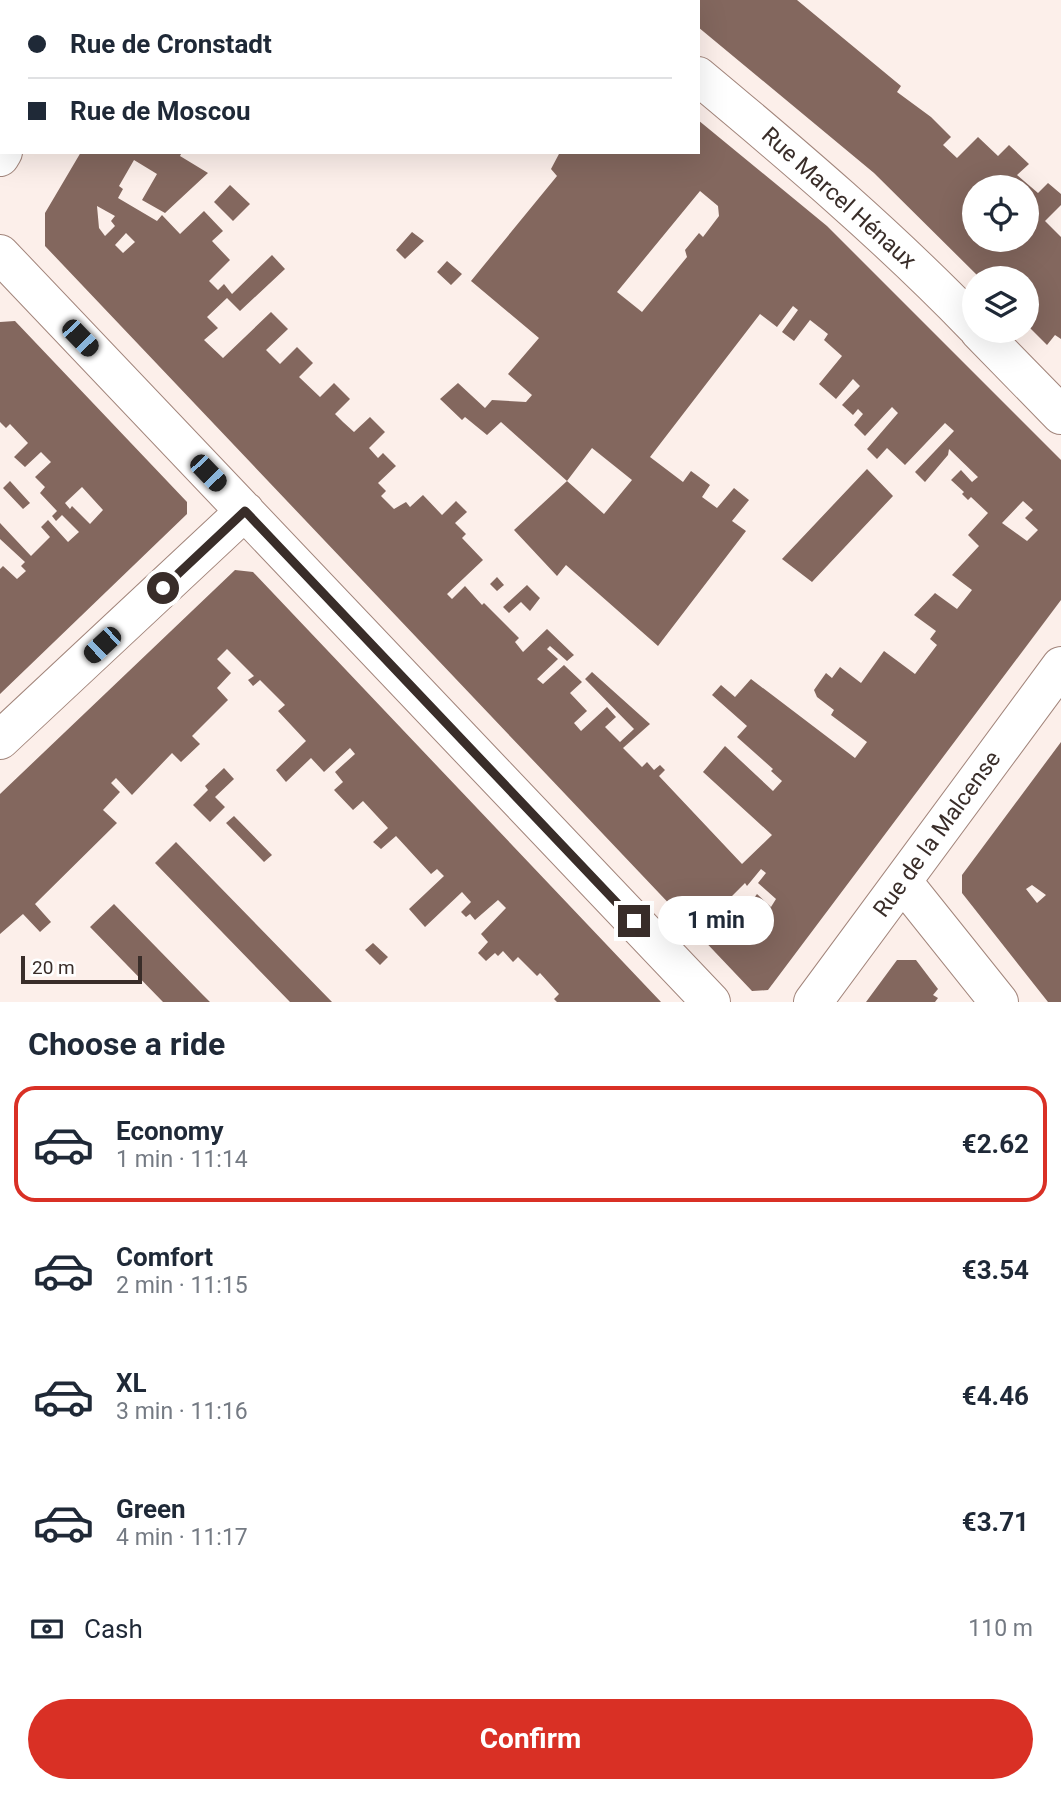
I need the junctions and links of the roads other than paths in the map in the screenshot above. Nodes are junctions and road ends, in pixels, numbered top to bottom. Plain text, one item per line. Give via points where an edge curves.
1 (700, 78) edge
2 (0, 254) edge
3 (962, 313) edge
4 (991, 343) edge
5 (1061, 415) edge
6 (245, 511) junction
7 (1061, 666) edge
8 (0, 740) edge
9 (903, 882) junction
10 (711, 1002) edge
11 (813, 1002) edge
12 (999, 1002) edge

1 - 3 street, Rue Marcel Hénaux via 886,236
2 - 6 street
4 - 5 street
6 - 8 street
6 - 10 street
7 - 9 street, Rue de la Malcense
9 - 11 street, Rue de la Malcense
9 - 12 street

